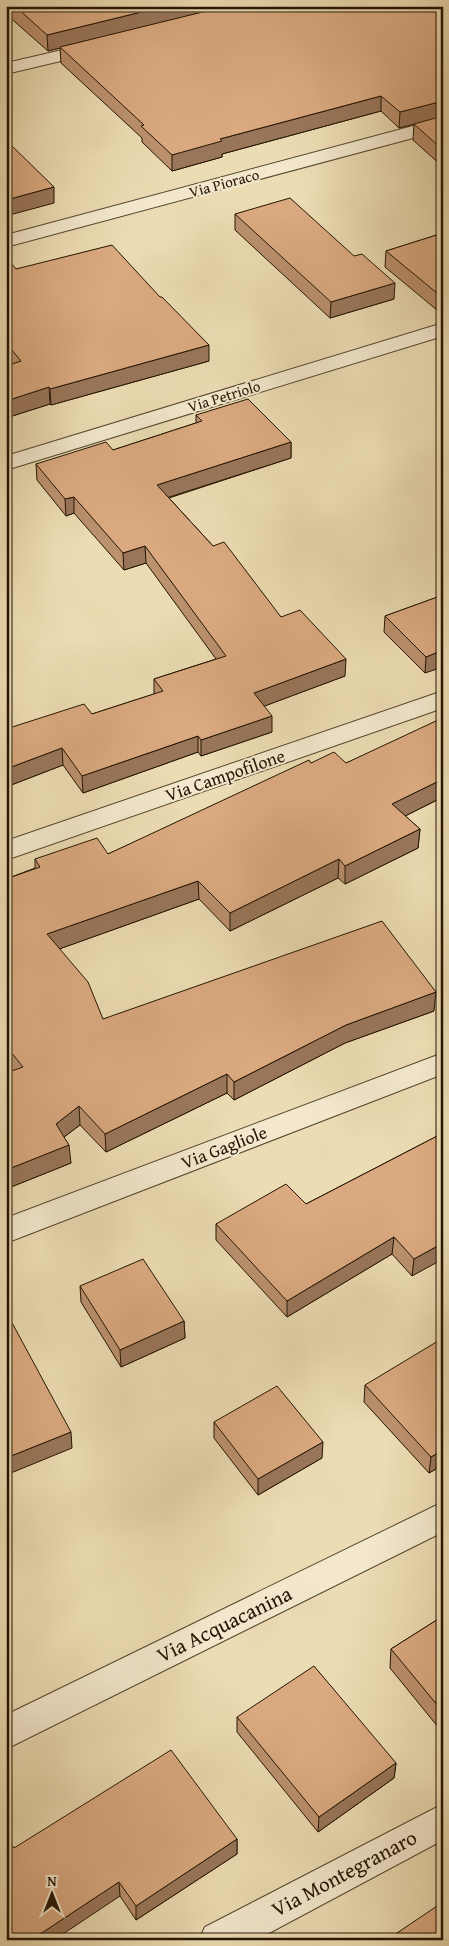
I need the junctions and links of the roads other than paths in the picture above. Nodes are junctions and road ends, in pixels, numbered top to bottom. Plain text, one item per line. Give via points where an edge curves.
1 (110, 44) edge
2 (6, 69) edge
3 (443, 124) edge
4 (6, 241) edge
5 (443, 329) edge
6 (6, 463) edge
7 (443, 700) edge
8 (6, 851) edge
9 (443, 1063) edge
10 (6, 1231) edge
11 (443, 1516) edge
12 (6, 1733) edge
13 (443, 1820) edge
14 (218, 1940) edge

1 - 2 street
3 - 4 street, Via Pioraco
5 - 6 street, Via Petriolo
7 - 8 street, Via Campofilone
9 - 10 street, Via Gagliole
11 - 12 street, Via Acquacanina
13 - 14 street, Via Montegranaro

